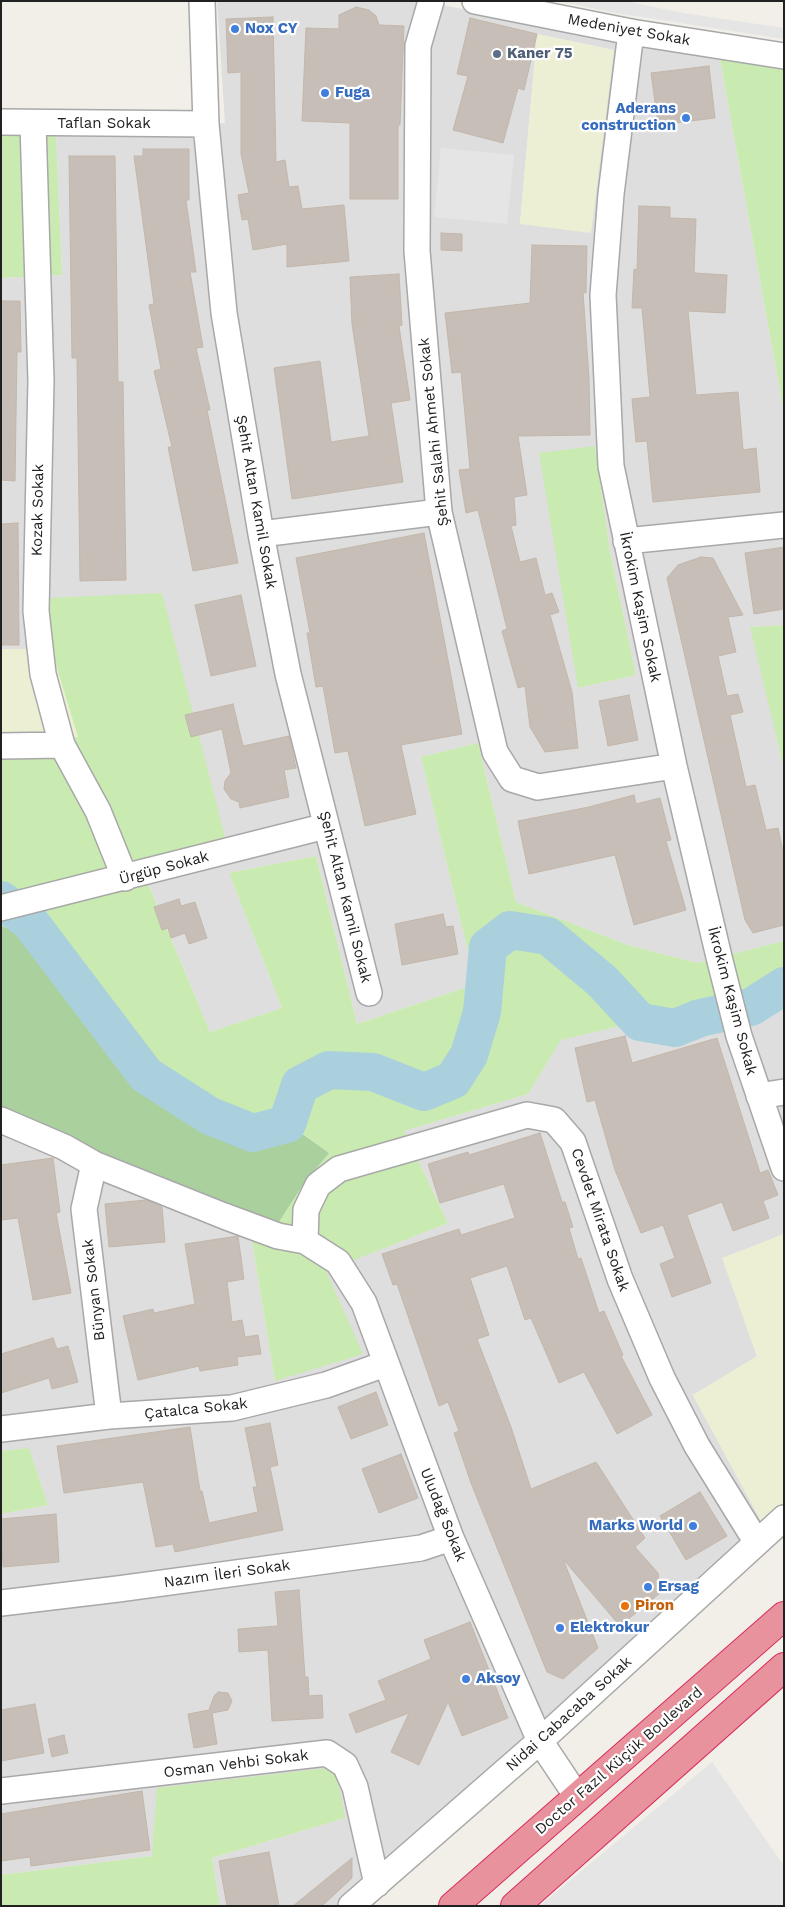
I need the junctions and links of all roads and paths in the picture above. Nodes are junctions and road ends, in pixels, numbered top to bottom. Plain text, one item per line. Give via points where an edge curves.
1 (202, 1) edge
2 (431, 1) edge
3 (475, 1) edge
4 (631, 32) junction
5 (784, 56) edge
6 (1, 122) edge
7 (33, 124) junction
8 (206, 124) junction
9 (439, 512) junction
10 (784, 525) edge
11 (261, 534) junction
12 (626, 541) junction
13 (62, 745) junction
14 (1, 746) edge
15 (674, 766) junction
16 (326, 826) junction
17 (125, 878) junction
18 (1, 908) edge
19 (369, 994) dead end
20 (784, 1092) edge
21 (759, 1096) junction
22 (1, 1120) edge
23 (94, 1164) junction
24 (784, 1168) edge
25 (305, 1240) junction
26 (385, 1364) junction
27 (108, 1416) junction
28 (1, 1429) edge
29 (784, 1518) edge
30 (451, 1538) junction
31 (756, 1541) junction
32 (1, 1603) edge
33 (784, 1616) edge
34 (784, 1667) edge
35 (540, 1741) junction
36 (1, 1791) edge
37 (578, 1798) junction
38 (377, 1884) junction
39 (516, 1905) edge
40 (351, 1906) edge
41 (453, 1906) edge

1 - 8 street, Şehit Altan Kamil Sokak
2 - 9 street, Şehit Salahi Ahmet Sokak via 418,46 417,250
3 - 4 street, Medeniyet Sokak
4 - 5 street, Medeniyet Sokak
4 - 12 street, İkrokim Kaşim Sokak via 611,194 603,295 611,466
6 - 7 street, Taflan Sokak
7 - 8 street, Taflan Sokak
7 - 13 street, Kozak Sokak via 41,381 36,611 43,674
8 - 11 street, Şehit Altan Kamil Sokak via 224,312
9 - 11 street
9 - 15 street, Şehit Salahi Ahmet Sokak via 495,752 512,779 538,787
10 - 12 street
11 - 16 street, Şehit Altan Kamil Sokak via 288,674
12 - 15 street, İkrokim Kaşim Sokak
13 - 14 street
13 - 17 street, Kozak Sokak via 98,811
15 - 21 street, İkrokim Kaşim Sokak via 739,1036
16 - 17 street, Ürgüp Sokak
16 - 19 street, Şehit Altan Kamil Sokak
17 - 18 street, Ürgüp Sokak
20 - 21 street
21 - 24 street, İkrokim Kaşim Sokak
22 - 23 street via 64,1147
23 - 25 street via 278,1236
23 - 27 street, Bünyan Sokak via 84,1209
25 - 26 street, Uludağ Sokak via 338,1262 364,1303
25 - 31 street, Cevdet Mirata Sokak via 306,1210 318,1185 339,1169 527,1115 554,1120 573,1142 620,1279 662,1378 697,1446
26 - 27 street, Çatalca Sokak via 326,1385 232,1408
26 - 30 street, Uludağ Sokak
27 - 28 street, Çatalca Sokak
29 - 31 street, Nidai Cabacaba Sokak
30 - 32 street, Nazım İleri Sokak via 421,1548
30 - 35 street, Uludağ Sokak
31 - 35 street, Nidai Cabacaba Sokak
33 - 37 highway, Doctor Fazıl Küçük Boulevard
34 - 39 highway
35 - 37 street, Uludağ Sokak
35 - 38 street, Nidai Cabacaba Sokak
36 - 38 street, Osman Vehbi Sokak via 327,1753 345,1766 355,1787
37 - 41 highway, Doctor Fazıl Küçük Boulevard
38 - 40 street, Nidai Cabacaba Sokak

